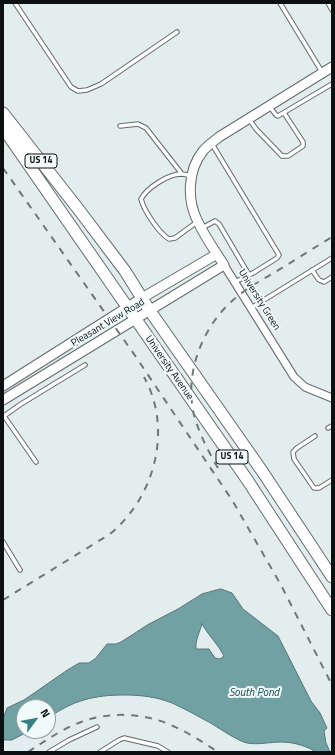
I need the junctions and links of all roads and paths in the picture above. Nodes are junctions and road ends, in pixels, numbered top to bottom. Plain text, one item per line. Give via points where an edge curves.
1 (15, 3) edge
2 (280, 3) edge
3 (328, 3) edge
4 (332, 10) edge
5 (176, 32) dead end
6 (332, 67) edge
7 (323, 73) junction
8 (332, 84) edge
9 (270, 106) junction
10 (3, 113) edge
11 (284, 113) junction
12 (249, 119) junction
13 (120, 126) dead end
14 (3, 128) edge
15 (211, 143) junction
16 (182, 174) junction
17 (192, 176) junction
18 (199, 225) junction
19 (217, 254) junction
20 (332, 258) edge
21 (224, 265) junction
22 (312, 270) junction
23 (249, 275) junction
24 (332, 277) edge
25 (235, 282) junction
26 (142, 298) junction
27 (128, 308) junction
28 (251, 308) junction
29 (150, 311) junction
30 (135, 319) junction
31 (85, 365) dead end
32 (3, 386) edge
33 (332, 398) edge
34 (3, 400) edge
35 (4, 416) edge
36 (332, 426) edge
37 (328, 428) dead end
38 (315, 436) dead end
39 (36, 462) dead end
40 (332, 480) edge
41 (3, 542) edge
42 (20, 570) dead end
43 (332, 577) edge
44 (332, 610) edge
45 (97, 727) dead end
46 (49, 752) edge
47 (100, 752) edge
48 (168, 752) edge

1 - 5 lane via 71,88 78,91 101,84
2 - 7 lane
3 - 4 lane
6 - 7 street
7 - 9 street
8 - 11 lane
9 - 11 lane via 276,115
9 - 12 street
10 - 26 main road, University Avenue / US 14 via 84,216
11 - 12 lane via 303,142 303,146 288,156 282,156
12 - 15 street
13 - 16 lane via 138,124 146,128
14 - 27 main road, University Avenue / US 14
15 - 17 street via 198,159
15 - 23 lane via 279,255
16 - 17 lane
16 - 18 lane via 166,178 144,193 141,201 164,236 169,239
17 - 18 street, University Green via 192,209
18 - 19 street, University Green
18 - 23 lane via 215,221
19 - 21 street, University Green
19 - 26 street, Pleasant View Road
20 - 22 lane
21 - 25 street, University Green
21 - 29 street, Pleasant View Road
22 - 24 lane via 319,280 324,282
22 - 28 lane
23 - 25 lane
25 - 28 street, University Green
26 - 27 street, Pleasant View Road
26 - 29 main road, University Avenue / US 14
27 - 30 main road, University Avenue / US 14
27 - 32 street, Pleasant View Road
28 - 33 street, University Green via 294,377 305,386
29 - 30 street, Pleasant View Road
29 - 43 main road, University Avenue / US 14 via 257,463
30 - 34 street, Pleasant View Road
30 - 44 main road, University Avenue / US 14 via 248,481
31 - 35 lane
35 - 39 lane
36 - 37 lane
38 - 40 lane via 293,452 294,459 314,488 319,488
41 - 42 lane
45 - 46 lane
47 - 48 lane via 124,738 158,746

